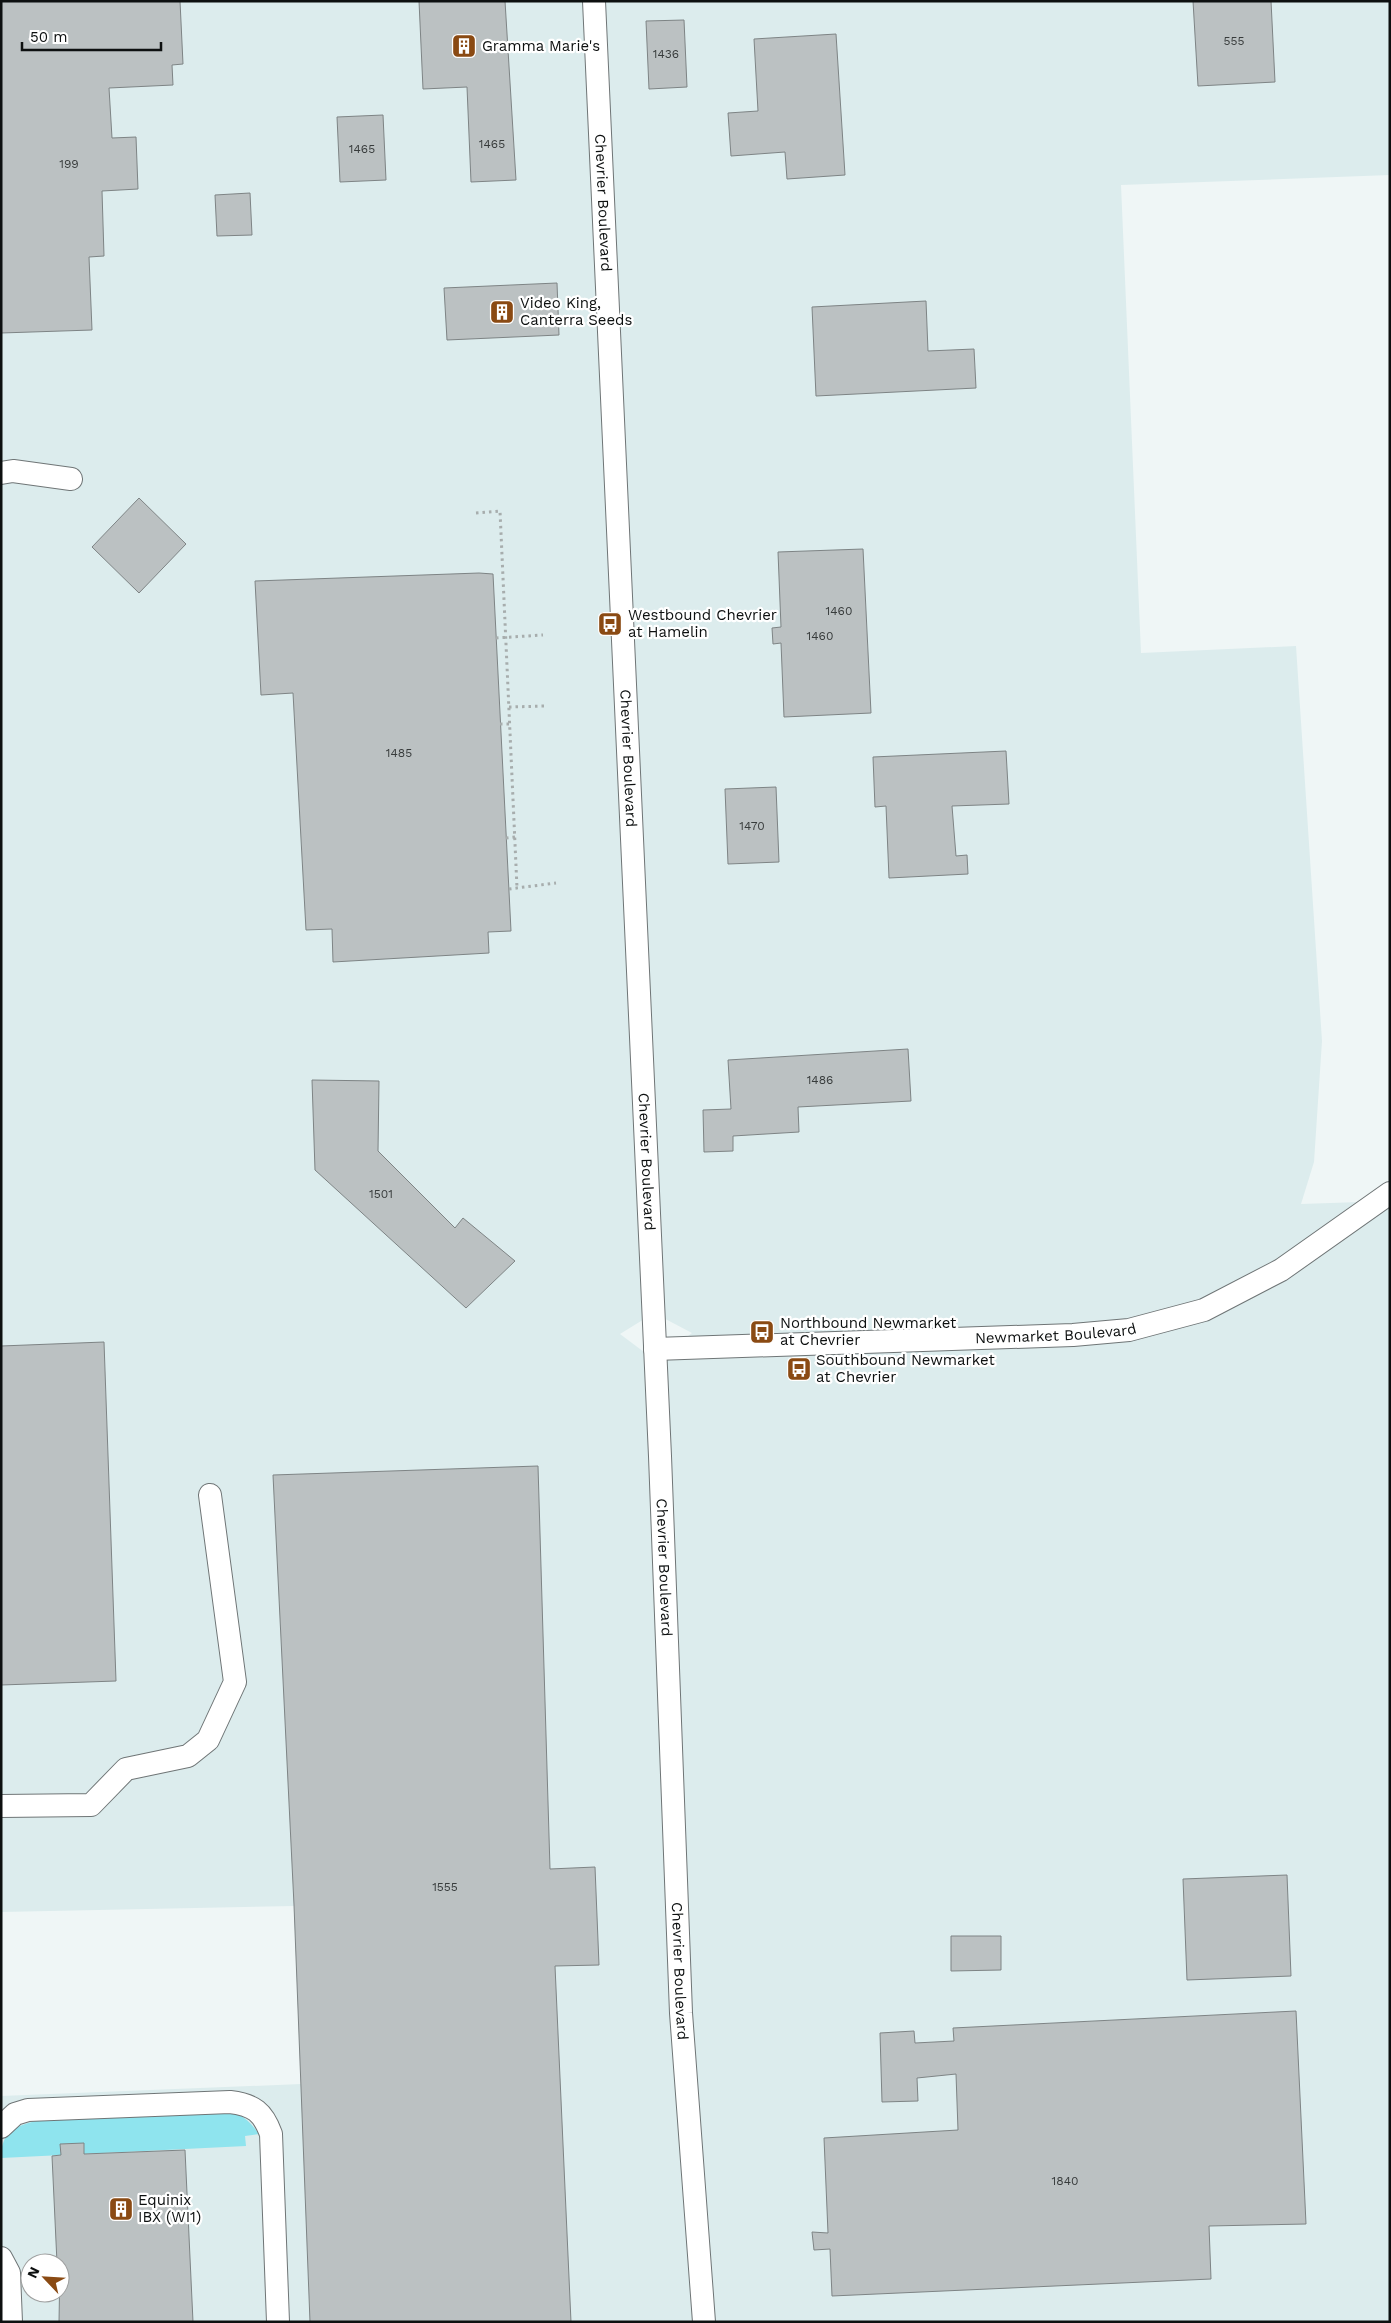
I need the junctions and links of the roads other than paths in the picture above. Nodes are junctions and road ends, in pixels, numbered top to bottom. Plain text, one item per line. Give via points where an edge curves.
1 (594, 1) edge
2 (1, 473) edge
3 (71, 479) dead end
4 (1390, 1193) edge
5 (655, 1349) junction
6 (210, 1495) dead end
7 (1, 1806) edge
8 (1, 2128) edge
9 (1, 2258) edge
10 (11, 2322) edge
11 (278, 2322) edge
12 (704, 2322) edge

1 - 5 street, Chevrier Boulevard
2 - 3 street via 13,471
4 - 5 street, Newmarket Boulevard via 1281,1270 1204,1310 1129,1330 1073,1335
5 - 12 street, Chevrier Boulevard via 681,2013
6 - 7 street via 235,1682 208,1740 188,1756 126,1768 91,1805
8 - 11 street via 15,2114 28,2110 230,2102 256,2110 266,2120 271,2134
9 - 10 street via 9,2273

